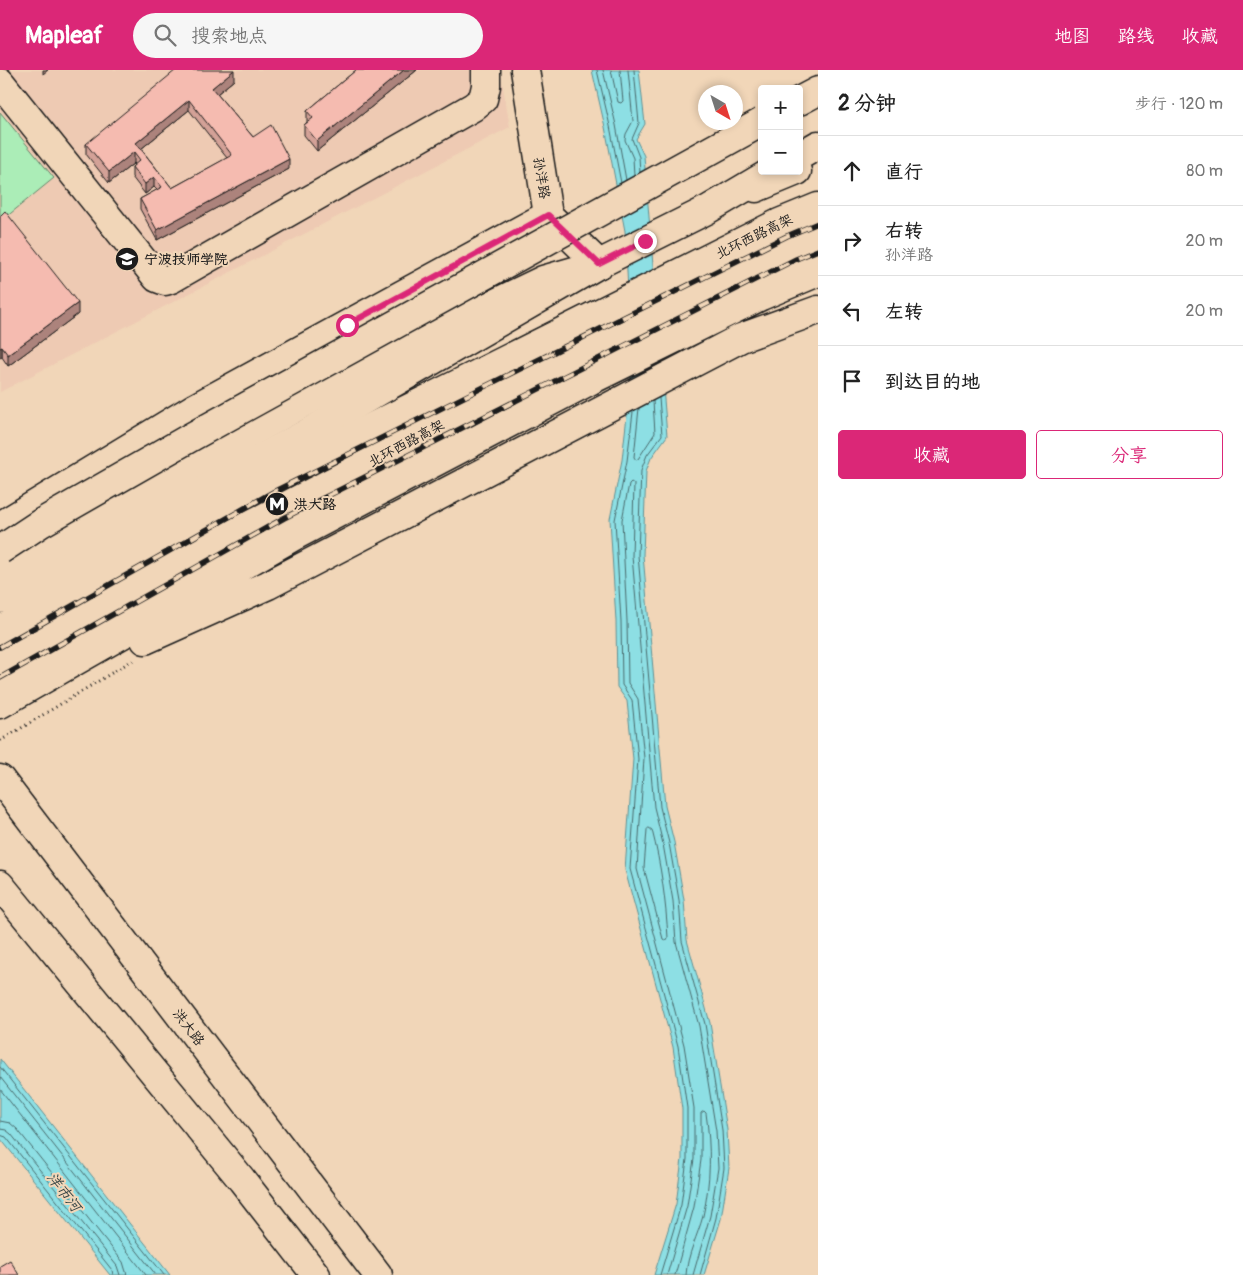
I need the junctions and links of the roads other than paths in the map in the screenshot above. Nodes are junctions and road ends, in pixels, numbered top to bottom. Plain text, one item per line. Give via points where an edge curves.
1 (486, 70) edge
2 (525, 70) edge
3 (0, 82) edge
4 (818, 91) edge
5 (803, 99) edge
6 (758, 124) edge
7 (818, 145) edge
8 (803, 154) edge
9 (818, 162) edge
10 (803, 169) edge
11 (766, 175) edge
12 (789, 175) edge
13 (818, 207) edge
14 (707, 210) junction
15 (548, 215) junction
16 (818, 230) edge
17 (818, 252) edge
18 (599, 264) junction
19 (818, 272) edge
20 (818, 310) edge
21 (0, 526) edge
22 (0, 550) edge
23 (0, 571) edge
24 (0, 599) edge
25 (0, 630) edge
26 (0, 665) edge
27 (0, 680) edge
28 (37, 684) junction
29 (0, 704) edge
30 (0, 779) edge
31 (0, 885) edge
32 (316, 1275) edge
33 (378, 1275) edge

1 - 3 main road via 483,99 473,107 165,280 157,278
2 - 15 main road, 孙洋路
4 - 5 main road
6 - 22 main road, bridge via 184,441
7 - 8 main road
9 - 10 main road
11 - 14 main road
12 - 14 main road
13 - 25 main road, 北环西路高架 via 779,223 310,458
14 - 18 main road
15 - 18 main road, 孙洋路
15 - 21 main road via 196,407
16 - 26 main road, 北环西路高架 via 234,533
17 - 27 main road via 507,404
18 - 23 main road via 543,280 407,346
18 - 24 main road via 305,434
19 - 28 main road via 761,296 591,380 312,527
20 - 28 main road via 741,338 268,585
28 - 29 main road
30 - 33 main road, 洪大路
31 - 32 main road

